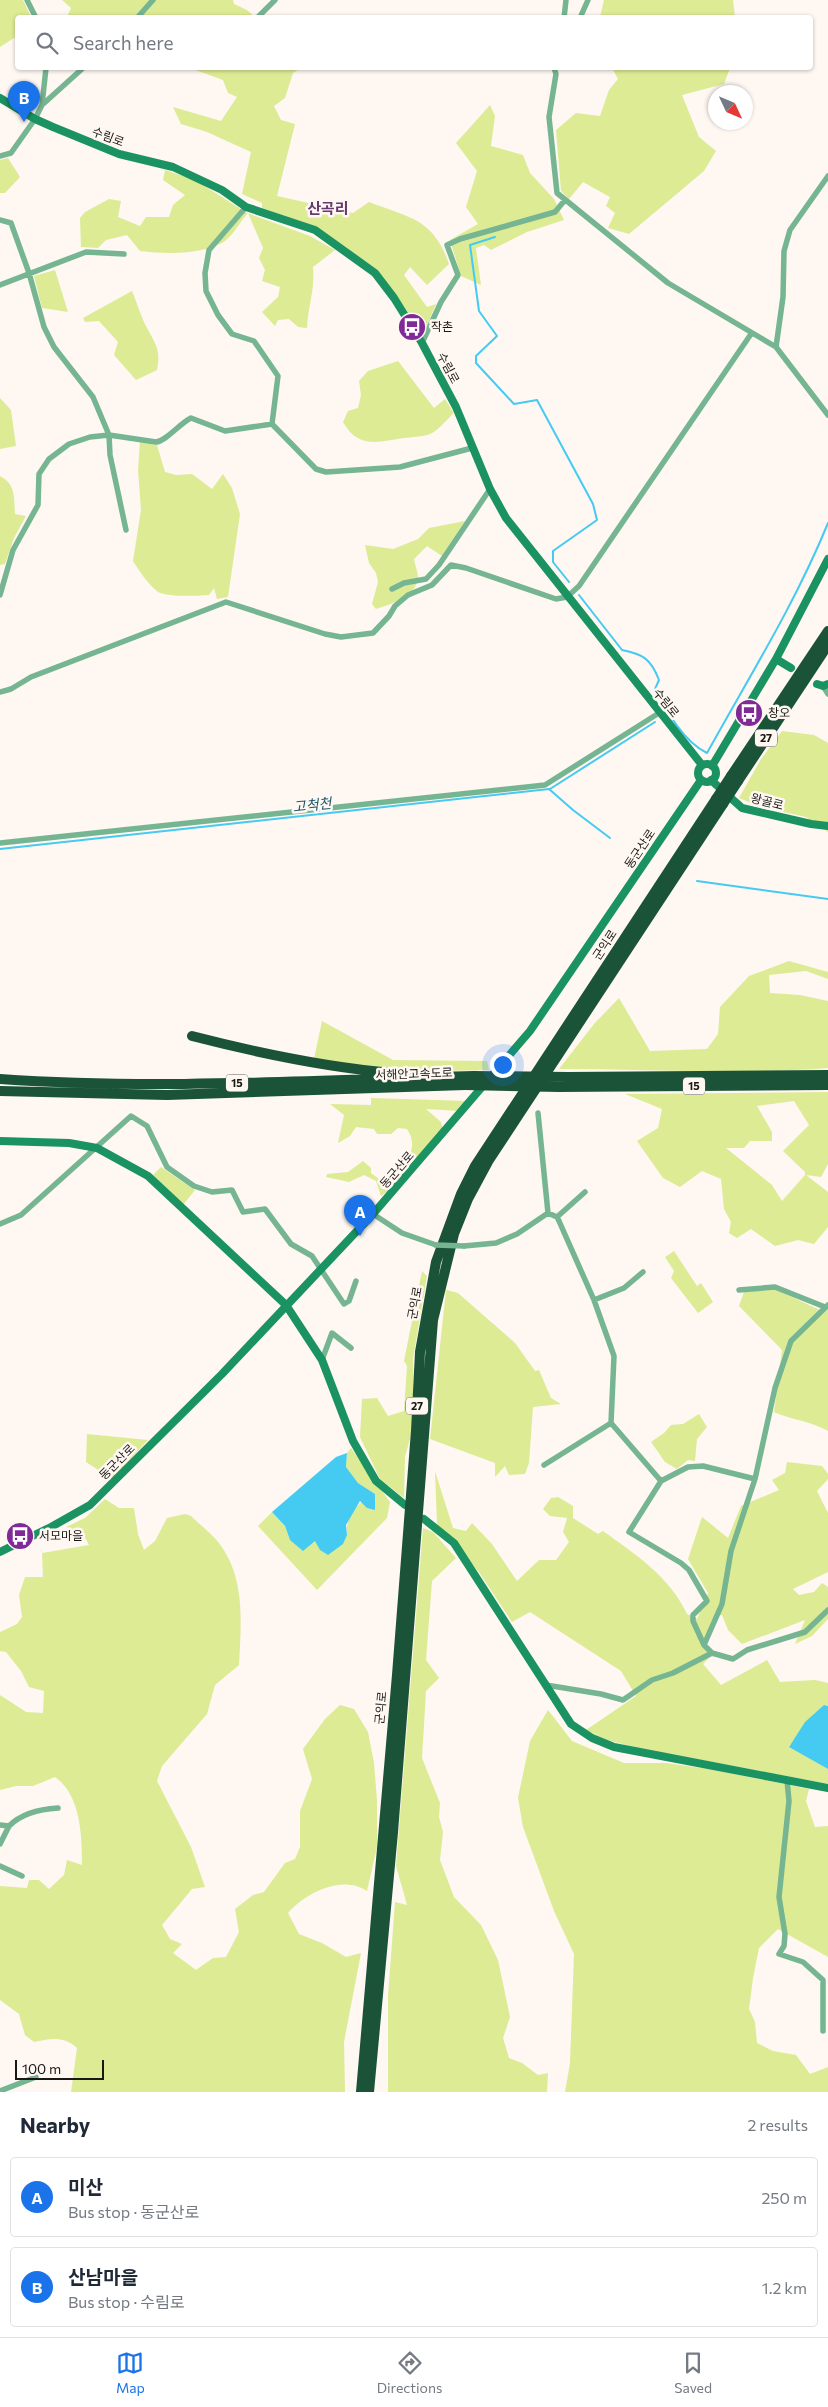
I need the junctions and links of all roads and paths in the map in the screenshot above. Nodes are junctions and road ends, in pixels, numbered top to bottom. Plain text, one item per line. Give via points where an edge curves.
1 (27, 0) edge
2 (153, 0) edge
3 (275, 0) edge
4 (566, 0) edge
5 (588, 0) edge
6 (34, 15) edge
7 (140, 15) edge
8 (260, 15) edge
9 (564, 15) edge
10 (581, 15) edge
11 (46, 70) edge
12 (81, 70) edge
13 (555, 70) edge
14 (0, 98) edge
15 (42, 105) junction
16 (35, 119) junction
17 (0, 156) edge
18 (828, 176) edge
19 (565, 200) junction
20 (246, 207) junction
21 (0, 220) edge
22 (124, 254) dead end
23 (29, 273) junction
24 (0, 285) edge
25 (751, 334) junction
26 (422, 343) junction
27 (776, 347) junction
28 (828, 415) edge
29 (272, 424) junction
30 (109, 435) junction
31 (472, 448) junction
32 (490, 488) junction
33 (126, 530) dead end
34 (828, 558) edge
35 (426, 578) junction
36 (432, 585) junction
37 (392, 590) dead end
38 (0, 595) edge
39 (567, 597) junction
40 (828, 631) edge
41 (828, 645) edge
42 (776, 659) junction
43 (792, 668) dead end
44 (823, 685) edge
45 (0, 692) edge
46 (828, 694) edge
47 (659, 713) junction
48 (702, 765) junction
49 (712, 766) junction
50 (734, 779) junction
51 (701, 780) junction
52 (711, 780) junction
53 (720, 801) junction
54 (828, 826) edge
55 (0, 843) edge
56 (192, 1036) dead end
57 (828, 1075) edge
58 (446, 1077) junction
59 (0, 1080) edge
60 (828, 1085) edge
61 (0, 1091) edge
62 (538, 1113) dead end
63 (0, 1141) edge
64 (97, 1148) junction
65 (585, 1192) dead end
66 (548, 1213) junction
67 (374, 1214) junction
68 (557, 1217) junction
69 (0, 1224) edge
70 (321, 1271) junction
71 (643, 1272) dead end
72 (356, 1281) dead end
73 (739, 1290) dead end
74 (594, 1300) junction
75 (286, 1305) junction
76 (827, 1306) edge
77 (350, 1348) dead end
78 (322, 1360) junction
79 (611, 1423) junction
80 (544, 1465) dead end
81 (755, 1479) junction
82 (661, 1481) junction
83 (405, 1505) dead end
84 (424, 1519) dead end
85 (0, 1552) edge
86 (828, 1610) edge
87 (704, 1645) junction
88 (712, 1653) junction
89 (546, 1685) junction
90 (787, 1780) junction
91 (828, 1788) edge
92 (58, 1808) dead end
93 (0, 1825) edge
94 (9, 1826) junction
95 (0, 1844) edge
96 (0, 1866) edge
97 (22, 1876) dead end
98 (823, 2031) dead end
99 (36, 2077) dead end
100 (0, 2091) edge
101 (361, 2092) edge
102 (369, 2092) edge

1 - 6 street
2 - 7 street
3 - 8 street
4 - 9 street
5 - 10 street
11 - 15 street
12 - 15 street
13 - 19 street via 549,117 557,193
14 - 16 street, 수림로
15 - 16 street
16 - 17 street via 11,153
16 - 20 street, 수림로 via 119,154 173,166 222,190
18 - 27 street via 790,230 784,251 783,297
19 - 25 street via 668,283
19 - 26 street via 555,212 448,245 458,275
20 - 26 street, 수림로 via 315,230 368,267 394,298
20 - 29 street via 209,250 206,291 232,334 254,341 278,376
21 - 23 street via 11,223
22 - 23 street via 86,252
23 - 24 street
23 - 30 street via 44,327 54,347 94,397
25 - 27 street
25 - 39 street via 579,586
26 - 31 street, 수림로 via 456,407
27 - 28 street
29 - 30 street via 225,430 191,418 179,424 162,442
29 - 31 street via 316,469 326,472 400,468
30 - 33 street via 110,455
30 - 38 street via 69,444 49,459 39,474 38,505 13,550
31 - 32 street, 수림로
32 - 35 street via 439,565
32 - 39 street, 수림로 via 506,518
34 - 42 street
35 - 36 street
35 - 37 street via 404,583
36 - 39 street via 454,565 556,599
36 - 45 street via 408,595 373,633 361,636 325,634 226,602
39 - 47 street, 수림로
40 - 50 highway, 군익로 / 27
41 - 50 highway, 군익로 / 27
42 - 43 street
42 - 49 street
44 - 46 street
47 - 48 street, 수림로
47 - 55 street via 545,785
48 - 49 street
48 - 51 street via 698,772
49 - 52 street via 715,773
50 - 53 highway, 군익로 / 27, bridge
51 - 52 street
51 - 67 street, 동군산로 via 530,1031
52 - 54 street, 왕골로 via 742,808
53 - 101 highway, 군익로 / 27 via 475,1166 436,1262 420,1352 398,1665
53 - 102 highway, 군익로 / 27 via 489,1160 468,1199 447,1258 433,1320
56 - 58 highway via 253,1052 342,1069
57 - 58 highway, 서해안고속도로 / 15, bridge
58 - 59 highway, 서해안고속도로 / 15 via 167,1084
60 - 61 highway, 서해안고속도로 / 15, bridge via 465,1085 167,1094
62 - 66 street
63 - 64 street via 69,1143
64 - 69 street via 21,1215
64 - 70 street via 131,1116 147,1126 167,1167 194,1186 212,1192 232,1190 243,1212 265,1208 291,1244 312,1256
64 - 75 street via 148,1176
65 - 68 street
66 - 67 street, bridge via 517,1234 496,1243 464,1246 436,1245 402,1233
66 - 68 street
67 - 70 street, 동군산로
68 - 74 street
70 - 72 street via 344,1304 349,1301
70 - 75 street, 동군산로
71 - 74 street via 624,1288
73 - 76 street via 775,1287
74 - 79 street via 614,1356
75 - 78 street
75 - 85 street, 동군산로 via 222,1374 90,1505
76 - 81 street via 791,1342 775,1388
77 - 78 street via 332,1333
78 - 83 street via 354,1441 376,1481
79 - 80 street
79 - 82 street
81 - 82 street via 703,1466 688,1467
81 - 87 street via 731,1552 722,1604
82 - 87 street via 629,1532 688,1570 707,1601 692,1621
84 - 89 street via 454,1543
86 - 88 street via 805,1632 747,1650 733,1659
87 - 88 street
88 - 89 street via 652,1680 624,1700
89 - 90 street via 572,1724 592,1738 614,1747
90 - 91 street
90 - 98 street via 789,1801 779,1897 785,1934 779,1954 803,1962 823,1980
92 - 94 street via 19,1817
93 - 94 street
94 - 95 street
96 - 97 street
99 - 100 street

